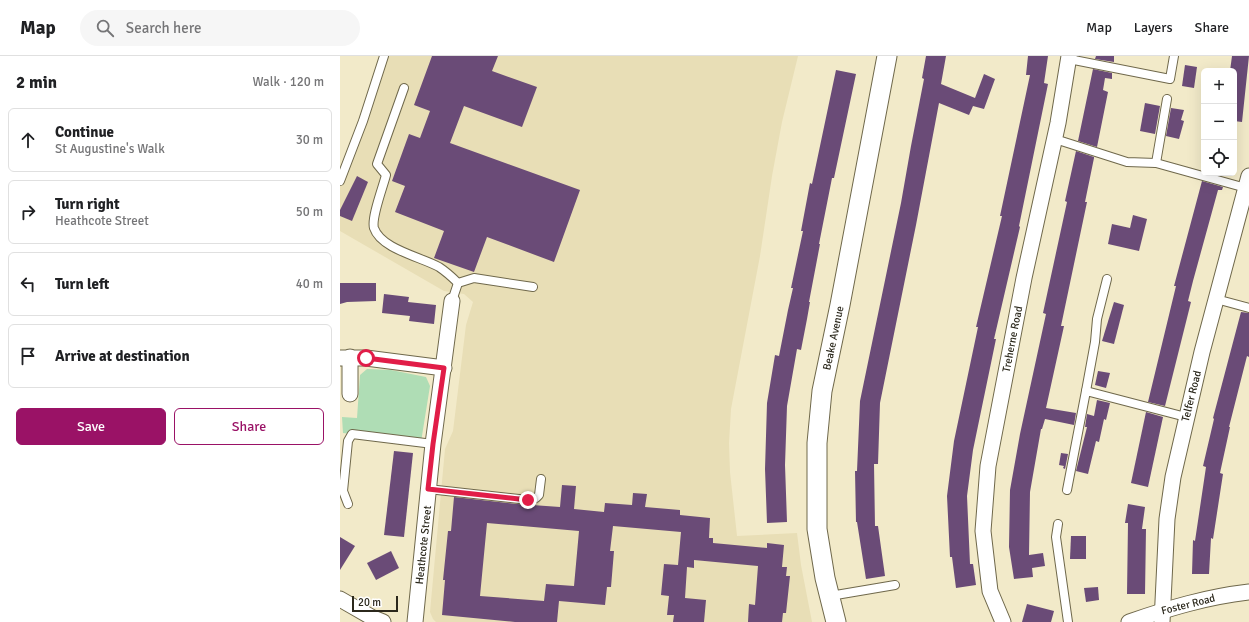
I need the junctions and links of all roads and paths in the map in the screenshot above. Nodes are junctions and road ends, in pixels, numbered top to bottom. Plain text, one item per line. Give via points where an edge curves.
1 (384, 56) edge
2 (887, 56) edge
3 (1174, 56) edge
4 (1069, 57) edge
5 (404, 88) dead end
6 (1167, 99) dead end
7 (1054, 138) junction
8 (1156, 163) junction
9 (340, 181) edge
10 (1247, 182) edge
11 (1107, 279) dead end
12 (458, 282) junction
13 (533, 287) dead end
14 (1216, 299) junction
15 (452, 301) joint
16 (1249, 308) edge
17 (345, 357) edge
18 (444, 368) junction
19 (1086, 391) junction
20 (350, 394) dead end
21 (1186, 417) junction
22 (433, 444) junction
23 (541, 479) dead end
24 (428, 489) junction
25 (1067, 490) dead end
26 (348, 504) dead end
27 (1058, 524) dead end
28 (895, 585) dead end
29 (1249, 592) edge
30 (830, 596) junction
31 (340, 599) edge
32 (1162, 616) edge
33 (382, 622) edge
34 (415, 622) edge
35 (836, 622) edge
36 (1003, 622) edge
37 (1068, 622) edge
38 (1129, 622) edge

1 - 9 lane
2 - 30 street, Beake Avenue via 822,391 818,436 817,529
3 - 4 lane via 1170,79
4 - 7 street, Treherne Road
5 - 12 lane via 376,164 386,175 375,212 374,228 379,237 392,247 440,267
6 - 8 lane
7 - 8 lane via 1127,162
7 - 36 street, Treherne Road via 988,466 983,532 990,591
8 - 10 lane
10 - 14 street, Telfer Road
11 - 19 lane via 1097,319
12 - 13 lane via 474,278
12 - 15 lane
14 - 16 lane
14 - 21 street, Telfer Road
15 - 18 street, Heathcote Street
17 - 18 street
17 - 20 street
18 - 22 street, Heathcote Street
19 - 21 lane
19 - 25 lane
21 - 32 street, Telfer Road via 1167,519
22 - 24 street, Heathcote Street
22 - 26 lane via 352,434 348,441 343,492
23 - 24 lane via 538,495 528,500
24 - 34 street, Heathcote Street
27 - 37 lane via 1056,537
28 - 30 lane
29 - 32 street, Foster Road via 1204,598
30 - 35 street, Beake Avenue
31 - 33 street
32 - 38 street, Foster Road

